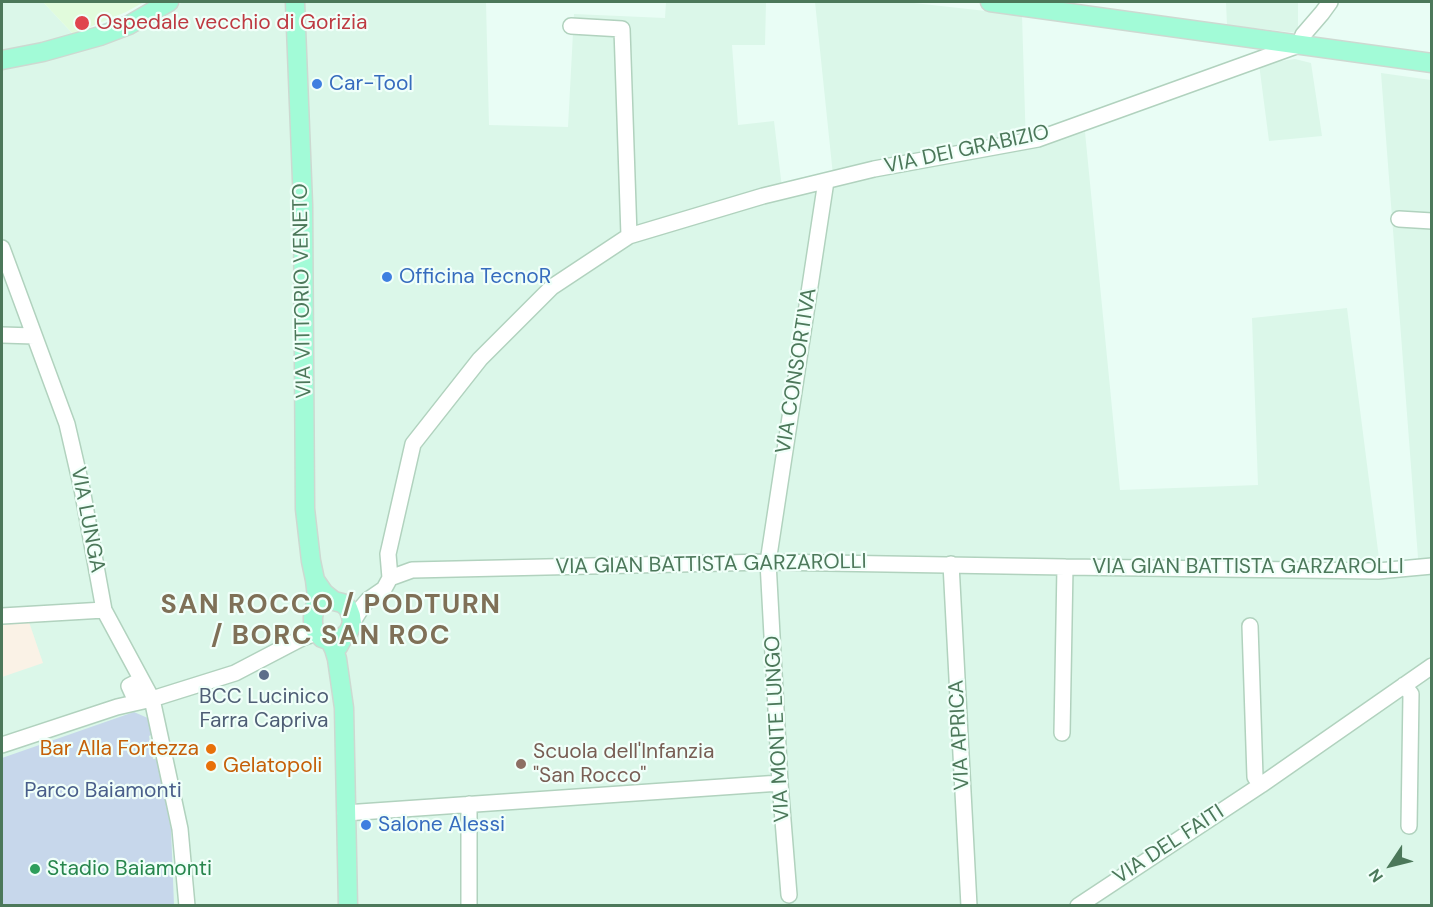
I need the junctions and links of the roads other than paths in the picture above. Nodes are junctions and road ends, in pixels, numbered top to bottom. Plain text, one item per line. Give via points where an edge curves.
1 (169, 2) edge
2 (295, 2) edge
3 (990, 2) edge
4 (1330, 2) edge
5 (571, 26) dead end
6 (1299, 45) junction
7 (2, 60) edge
8 (1431, 63) edge
9 (826, 181) junction
10 (1399, 219) dead end
11 (1431, 221) edge
12 (629, 236) junction
13 (2, 248) edge
14 (2, 335) edge
15 (34, 336) junction
16 (768, 562) junction
17 (951, 564) junction
18 (1431, 566) edge
19 (1065, 567) junction
20 (390, 578) junction
21 (315, 580) junction
22 (368, 600) junction
23 (338, 602) junction
24 (104, 610) junction
25 (2, 616) edge
26 (1250, 626) dead end
27 (324, 630) junction
28 (1431, 666) edge
29 (1404, 685) junction
30 (152, 699) junction
31 (1062, 733) dead end
32 (2, 745) edge
33 (780, 783) junction
34 (1261, 785) junction
35 (469, 804) junction
36 (345, 813) junction
37 (1409, 826) dead end
38 (789, 895) dead end
39 (188, 906) edge
40 (348, 906) edge
41 (469, 906) edge
42 (969, 906) edge
43 (1078, 906) edge

1 - 7 main road via 100,36
2 - 21 main road, VIA VITTORIO VENETO via 303,205 305,509
3 - 6 main road
4 - 6 street
5 - 12 street via 622,29
6 - 8 main road
6 - 9 street, VIA DEI GRABIZIO via 1038,139
9 - 12 street, VIA DEI GRABIZIO
9 - 16 street, VIA CONSORTIVA
10 - 11 street
12 - 20 street, VIA DEI GRABIZIO via 552,287 480,359 413,444 388,554
13 - 15 street, VIA LUNGA
14 - 15 street
15 - 24 street, VIA LUNGA via 67,424
16 - 17 street, VIA GIAN BATTISTA GARZAROLLI
16 - 20 street, VIA GIAN BATTISTA GARZAROLLI via 411,570
16 - 33 street, VIA MONTE LUNGO
17 - 19 street, VIA GIAN BATTISTA GARZAROLLI
17 - 42 street, VIA APRICA
18 - 19 street, VIA GIAN BATTISTA GARZAROLLI via 1378,571
19 - 31 street, VIA GIAN BATTISTA GARZAROLLI
20 - 22 street, VIA GIAN BATTISTA GARZAROLLI via 384,589
21 - 23 main road, VIA VITTORIO VENETO via 324,593
21 - 27 main road, VIA VITTORIO VENETO
22 - 23 street
22 - 27 street, VIA GIAN BATTISTA GARZAROLLI via 358,611
23 - 27 main road via 320,604
23 - 27 main road, VIA VITTORIO VENETO via 348,608 351,616
24 - 25 street
24 - 30 street, VIA LUNGA
26 - 34 street via 1255,777
27 - 30 street via 235,673
27 - 36 main road, VIA VITTORIO VENETO via 337,659 344,708
28 - 29 street, VIA DEL FAITI
29 - 34 street, VIA DEL FAITI
29 - 37 street via 1411,694
30 - 32 street
30 - 39 street, VIA LUNGA via 180,829
33 - 35 street
33 - 38 street, VIA MONTE LUNGO
34 - 43 street, VIA DEL FAITI
35 - 36 street
35 - 41 street
36 - 40 main road, VIA VITTORIO VENETO

